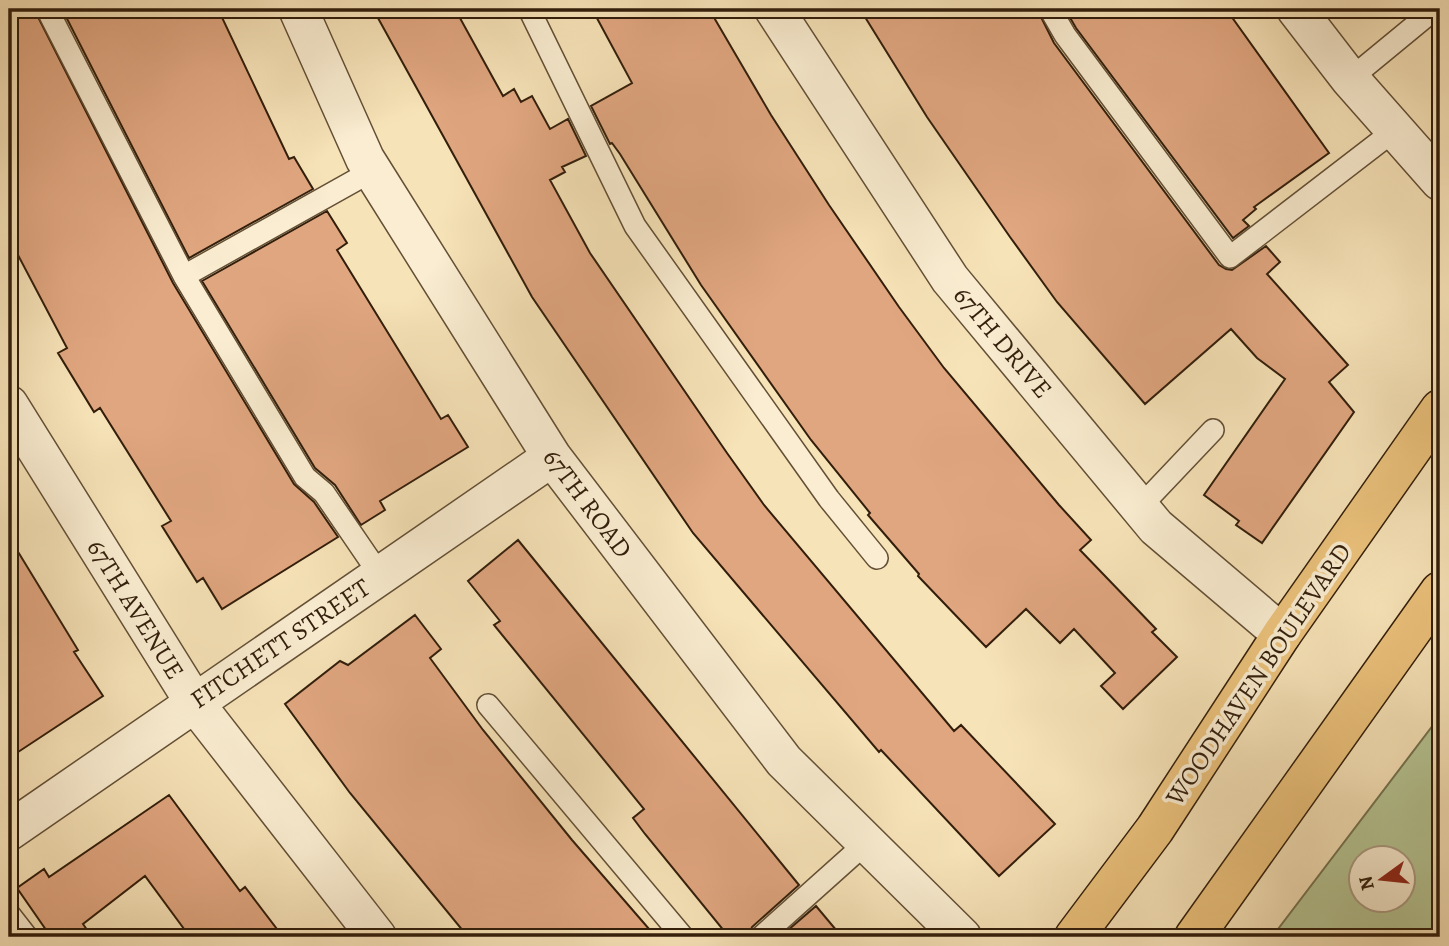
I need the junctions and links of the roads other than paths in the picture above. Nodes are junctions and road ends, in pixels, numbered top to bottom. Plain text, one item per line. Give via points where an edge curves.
1 (47, 9) edge
2 (298, 9) edge
3 (529, 9) edge
4 (774, 9) edge
5 (1049, 9) edge
6 (1296, 9) edge
7 (1435, 9) edge
8 (1350, 79) junction
9 (1395, 130) junction
10 (372, 171) junction
11 (1440, 181) edge
12 (184, 276) junction
13 (9, 405) edge
14 (1440, 409) edge
15 (1213, 430) dead end
16 (552, 457) junction
17 (1140, 507) junction
18 (877, 558) dead end
19 (380, 575) junction
20 (1440, 591) edge
21 (1282, 634) junction
22 (194, 702) junction
23 (488, 705) dead end
24 (9, 831) edge
25 (866, 843) junction
26 (9, 915) edge
27 (27, 937) edge
28 (377, 937) edge
29 (684, 937) edge
30 (761, 937) edge
31 (962, 937) edge
32 (1074, 937) edge
33 (1194, 937) edge

1 - 12 lane
2 - 10 street, 67TH ROAD
3 - 18 lane via 635,226 829,499
4 - 17 street, 67TH DRIVE via 950,279
5 - 9 lane via 1230,257
6 - 8 street
7 - 8 lane
8 - 9 street
9 - 11 street
10 - 12 lane
10 - 16 street, 67TH ROAD
12 - 19 lane via 305,477 324,493
13 - 22 street, 67TH AVENUE
14 - 21 main road, WOODHAVEN BOULEVARD
15 - 17 lane
16 - 19 street, FITCHETT STREET
16 - 25 street, 67TH ROAD via 784,761
17 - 21 street, 67TH DRIVE via 1156,527
19 - 22 street, FITCHETT STREET
20 - 33 main road
21 - 32 main road, WOODHAVEN BOULEVARD via 1155,829
22 - 24 street, FITCHETT STREET
22 - 28 street, 67TH AVENUE
23 - 29 lane
25 - 30 lane
25 - 31 street, 67TH ROAD
26 - 27 lane

